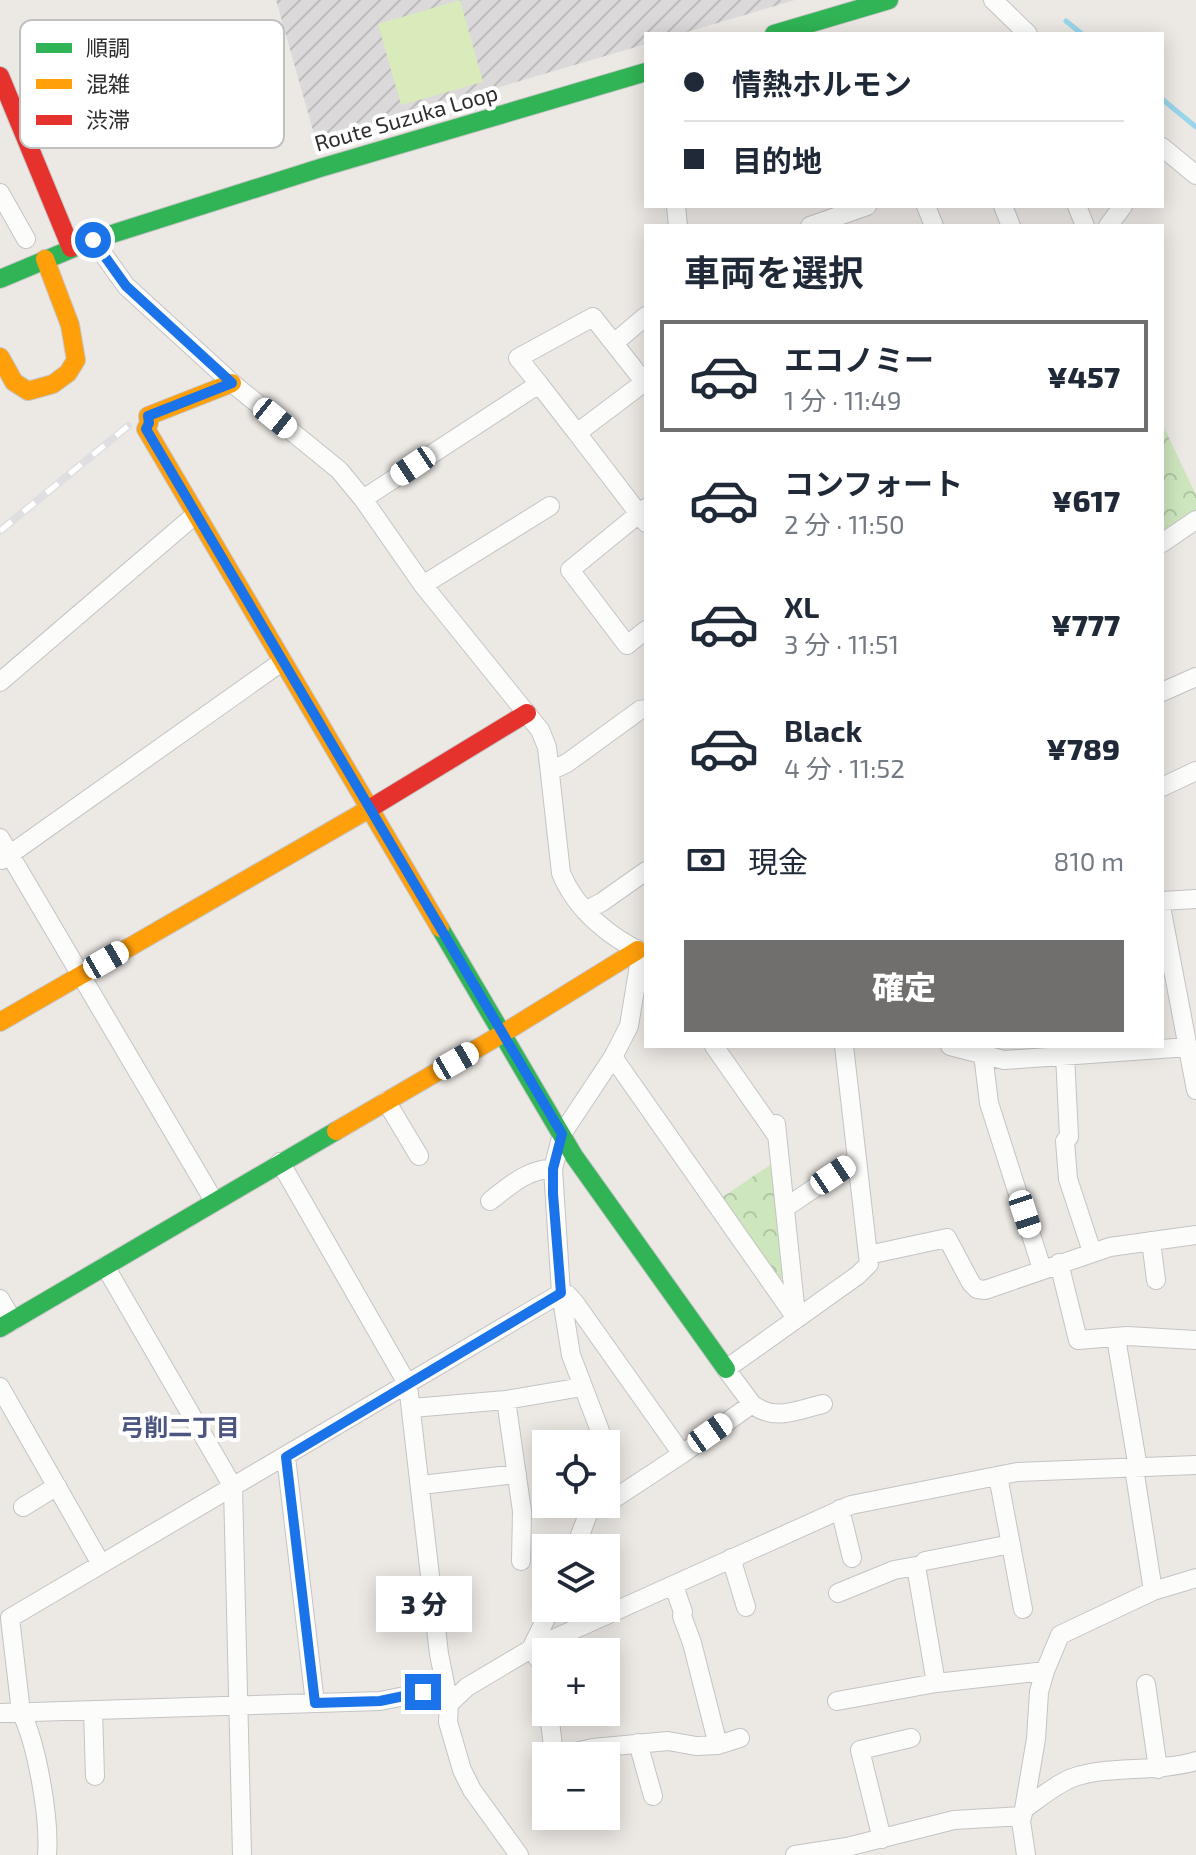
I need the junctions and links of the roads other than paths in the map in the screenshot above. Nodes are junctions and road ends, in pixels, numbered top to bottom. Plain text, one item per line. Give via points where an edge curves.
1 (889, 0) edge
2 (993, 0) edge
3 (781, 32) edge
4 (1026, 32) edge
5 (644, 73) edge
6 (0, 76) edge
7 (20, 124) edge
8 (30, 148) edge
9 (1164, 152) edge
10 (1196, 175) edge
11 (0, 193) edge
12 (857, 215) edge
13 (819, 224) edge
14 (26, 239) dead end
15 (93, 240) junction
16 (71, 248) junction
17 (45, 259) junction
18 (0, 279) edge
19 (644, 318) edge
20 (614, 343) junction
21 (0, 357) edge
22 (644, 380) edge
23 (232, 383) junction
24 (539, 384) junction
25 (644, 384) edge
26 (577, 433) junction
27 (363, 499) junction
28 (550, 506) dead end
29 (195, 515) junction
30 (644, 515) edge
31 (1196, 520) edge
32 (1164, 542) edge
33 (423, 585) junction
34 (644, 632) edge
35 (283, 661) junction
36 (1196, 677) edge
37 (0, 682) edge
38 (1164, 691) edge
39 (644, 709) edge
40 (527, 713) junction
41 (550, 771) junction
42 (1196, 771) edge
43 (1164, 786) edge
44 (369, 809) junction
45 (0, 838) edge
46 (5, 859) edge
47 (644, 872) edge
48 (1196, 899) edge
49 (1164, 900) edge
50 (585, 911) junction
51 (642, 952) edge
52 (80, 975) junction
53 (0, 1022) edge
54 (638, 1025) edge
55 (502, 1034) junction
56 (1190, 1035) edge
57 (1164, 1039) edge
58 (715, 1048) edge
59 (844, 1048) edge
60 (1109, 1048) edge
61 (982, 1050) edge
62 (1065, 1055) junction
63 (613, 1057) junction
64 (1196, 1090) edge
65 (386, 1101) junction
66 (562, 1134) junction
67 (419, 1156) dead end
68 (857, 1159) junction
69 (280, 1162) junction
70 (553, 1169) junction
71 (214, 1201) junction
72 (490, 1201) dead end
73 (785, 1208) junction
74 (1196, 1235) edge
75 (1151, 1241) junction
76 (1092, 1252) junction
77 (868, 1255) junction
78 (105, 1266) junction
79 (1051, 1266) junction
80 (1156, 1280) dead end
81 (561, 1293) junction
82 (0, 1299) edge
83 (796, 1318) junction
84 (7, 1325) edge
85 (1116, 1338) junction
86 (1196, 1340) edge
87 (726, 1369) junction
88 (408, 1385) junction
89 (0, 1387) edge
90 (582, 1387) junction
91 (506, 1400) junction
92 (752, 1404) junction
93 (823, 1404) dead end
94 (412, 1408) junction
95 (602, 1430) edge
96 (682, 1454) junction
97 (286, 1457) junction
98 (1196, 1465) edge
99 (1136, 1468) junction
100 (517, 1474) junction
101 (998, 1476) junction
102 (421, 1485) junction
103 (57, 1486) junction
104 (233, 1487) junction
105 (620, 1494) edge
106 (23, 1507) dead end
107 (840, 1509) junction
108 (1011, 1544) junction
109 (731, 1558) junction
110 (852, 1558) dead end
111 (521, 1561) dead end
112 (925, 1561) dead end
113 (101, 1564) junction
114 (1196, 1578) edge
115 (674, 1586) junction
116 (1153, 1591) junction
117 (838, 1593) dead end
118 (746, 1607) dead end
119 (1023, 1609) dead end
120 (5, 1616) edge
121 (544, 1622) edge
122 (531, 1649) junction
123 (1045, 1671) junction
124 (936, 1683) junction
125 (1146, 1684) dead end
126 (447, 1696) junction
127 (837, 1701) dead end
128 (315, 1703) junction
129 (238, 1705) junction
130 (93, 1710) junction
131 (21, 1712) junction
132 (0, 1713) edge
133 (740, 1738) dead end
134 (911, 1738) dead end
135 (638, 1743) junction
136 (620, 1745) edge
137 (718, 1745) junction
138 (1196, 1761) edge
139 (1158, 1769) junction
140 (95, 1776) dead end
141 (653, 1796) dead end
142 (1022, 1813) junction
143 (887, 1837) junction
144 (47, 1855) edge
145 (242, 1855) edge
146 (519, 1855) edge
147 (795, 1855) edge
148 (894, 1855) edge
149 (1026, 1855) edge

1 - 3 street
2 - 4 street
5 - 15 street, Route Suzuka Loop
6 - 7 street
8 - 16 street
9 - 10 street
11 - 14 street
12 - 13 street
15 - 16 street, Route Suzuka Loop
15 - 23 street via 126,286
16 - 17 street, Route Suzuka Loop
17 - 18 street, Route Suzuka Loop
17 - 21 street via 74,338 76,362 71,372 29,392 11,377
19 - 20 street
20 - 22 street
20 - 24 street via 593,317 518,358
23 - 27 street via 339,470
23 - 29 street via 148,416 146,429
24 - 26 street
24 - 27 street
25 - 26 street
26 - 30 street
27 - 33 street
28 - 33 street
29 - 35 street
29 - 37 street
30 - 34 street via 570,570 627,645
31 - 32 street
33 - 40 street
35 - 44 street
35 - 46 street
36 - 38 street
39 - 41 street
40 - 41 street via 547,747
40 - 44 street
41 - 50 street via 561,873
42 - 43 street
44 - 52 street
44 - 55 street
45 - 46 street
46 - 52 street
47 - 50 street
48 - 49 street
49 - 56 street
50 - 51 street
51 - 54 street
51 - 55 street
52 - 53 street
52 - 71 street
54 - 63 street
55 - 65 street
55 - 66 street
56 - 57 street
56 - 64 street
58 - 73 street via 776,1130
59 - 68 street
60 - 62 street
61 - 62 street via 1004,1060
61 - 79 street via 989,1103
62 - 76 street via 1068,1179
63 - 66 street
63 - 83 street
65 - 67 street
65 - 69 street
66 - 70 street
66 - 87 street
68 - 73 street
68 - 77 street
69 - 71 street
69 - 88 street
70 - 72 street via 538,1169
70 - 81 street
71 - 78 street
73 - 83 street
74 - 75 street
75 - 76 street
75 - 80 street
76 - 79 street
77 - 79 street via 947,1238 971,1283 985,1290
77 - 83 street via 864,1269
78 - 84 street
78 - 104 street
79 - 85 street via 1078,1340
81 - 88 street
81 - 90 street
81 - 96 street via 575,1303
82 - 84 street
83 - 87 street
85 - 86 street
85 - 99 street
87 - 92 street
88 - 94 street
88 - 97 street
89 - 103 street
90 - 91 street
90 - 95 street
91 - 94 street
91 - 100 street
92 - 93 street via 772,1415
92 - 96 street
94 - 102 street
96 - 105 street
97 - 104 street
97 - 128 street
98 - 99 street
99 - 101 street
99 - 116 street
100 - 102 street
100 - 111 street
101 - 107 street
101 - 108 street
102 - 126 street
103 - 106 street
103 - 113 street
104 - 113 street
104 - 129 street
107 - 109 street
107 - 110 street
108 - 112 street
108 - 119 street
109 - 115 street
109 - 118 street
113 - 120 street
114 - 116 street
115 - 122 street
115 - 137 street
116 - 123 street via 1060,1635
117 - 124 street via 916,1566
120 - 131 street
121 - 122 street
122 - 126 street
123 - 124 street
123 - 142 street
124 - 127 street
125 - 139 street
126 - 128 street
126 - 146 street via 448,1722 462,1770
128 - 129 street
129 - 130 street
129 - 145 street
130 - 131 street
130 - 140 street
131 - 132 street
131 - 144 street via 40,1781
133 - 137 street
134 - 143 street via 860,1750
135 - 136 street
135 - 137 street
135 - 141 street
138 - 139 street
139 - 142 street via 1071,1779
142 - 143 street via 954,1820
142 - 149 street
143 - 147 street
143 - 148 street

